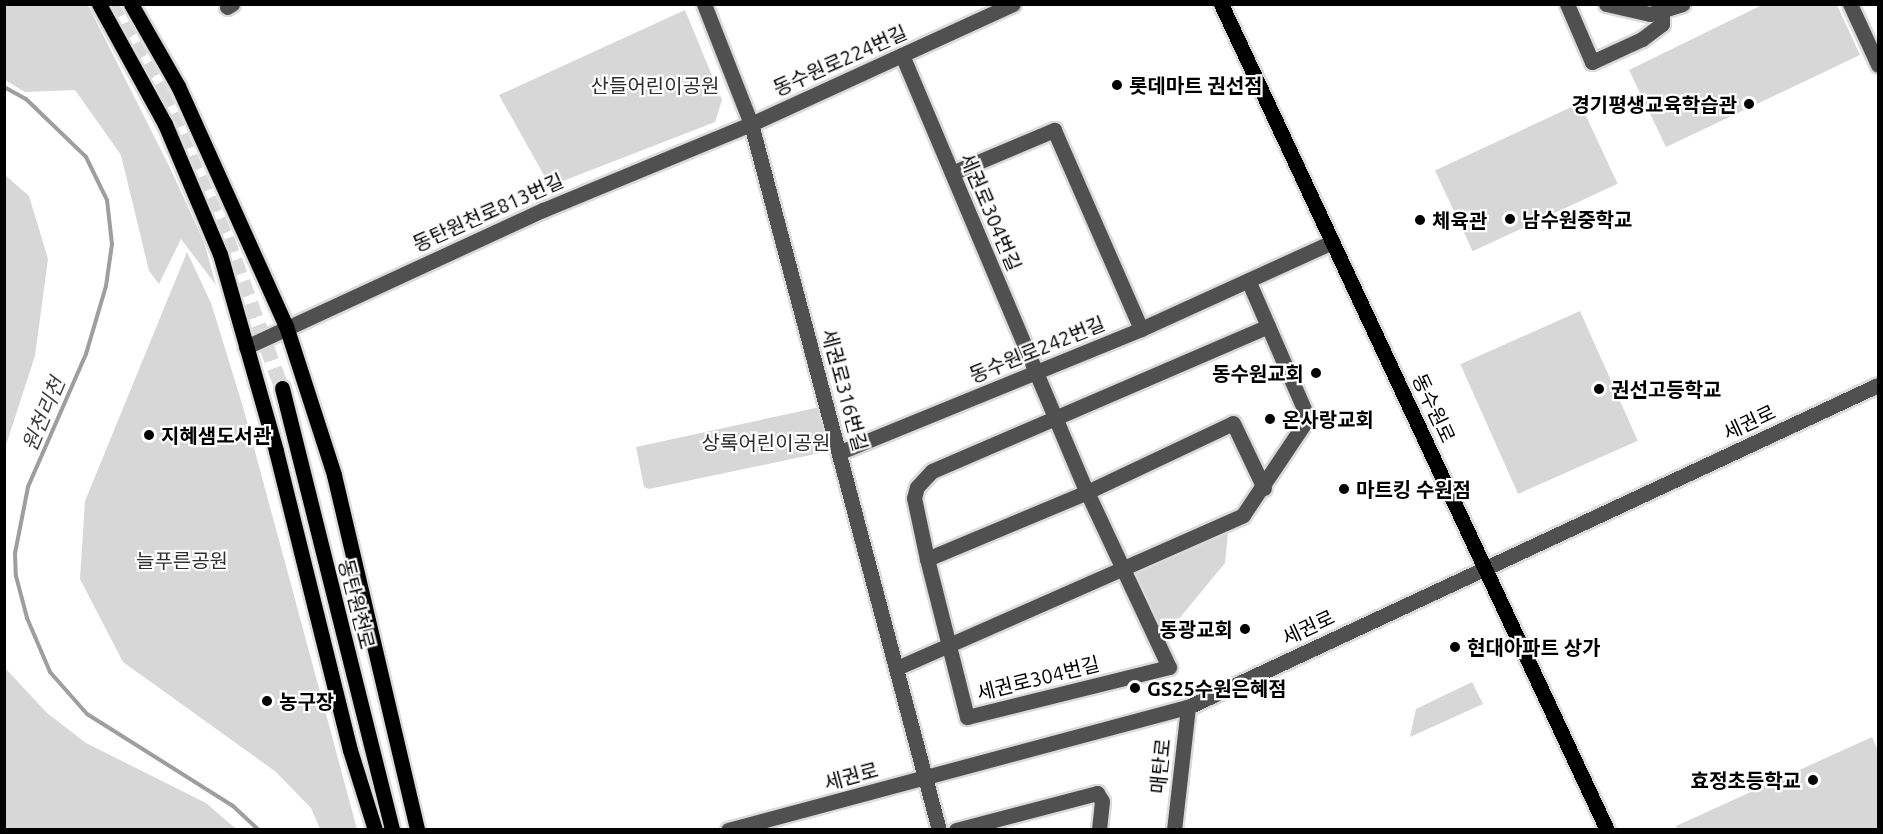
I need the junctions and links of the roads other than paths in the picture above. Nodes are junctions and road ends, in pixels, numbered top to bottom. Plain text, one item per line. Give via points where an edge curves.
1 (99, 4) edge
2 (131, 4) edge
3 (1013, 4) edge
4 (1221, 4) edge
5 (1567, 4) edge
6 (1606, 4) edge
7 (1682, 4) edge
8 (1850, 4) edge
9 (708, 6) edge
10 (1662, 12) junction
11 (903, 55) junction
12 (1878, 65) edge
13 (751, 124) junction
14 (952, 173) junction
15 (1332, 242) junction
16 (1248, 280) junction
17 (286, 326) junction
18 (1268, 326) junction
19 (1141, 329) junction
20 (246, 347) junction
21 (1036, 372) junction
22 (1878, 385) edge
23 (282, 388) tunnel mouth
24 (1056, 418) junction
25 (840, 452) junction
26 (1264, 488) junction
27 (1087, 492) junction
28 (927, 559) junction
29 (1122, 567) junction
30 (1485, 567) junction
31 (949, 645) junction
32 (899, 667) junction
33 (1188, 706) junction
34 (928, 777) junction
35 (1004, 824) edge
36 (375, 830) edge
37 (392, 830) edge
38 (417, 830) edge
39 (728, 830) edge
40 (939, 830) edge
41 (956, 830) edge
42 (1099, 830) edge
43 (1174, 830) edge
44 (1607, 830) edge

1 - 20 main road via 165,124 220,254
2 - 17 main road via 178,86
3 - 11 street, 동수원로224번길
4 - 15 main road, 동수원로
5 - 10 street via 1592,62 1642,39 1662,24
6 - 10 street via 1630,12
7 - 10 street
8 - 12 street
9 - 13 street, 세권로316번길
11 - 13 street, 동수원로224번길
11 - 14 street, 세권로304번길
13 - 17 street, 동탄원천로813번길 via 543,210
13 - 25 street, 세권로316번길
14 - 19 street via 1054,130
14 - 21 street, 세권로304번길
15 - 16 street, 동수원로242번길
15 - 30 main road, 동수원로
16 - 18 street
16 - 19 street, 동수원로242번길
17 - 20 street, 동탄원천로813번길
17 - 38 main road via 334,475
18 - 24 street, 세권로304번길
18 - 26 street via 1308,418
19 - 21 street, 동수원로242번길
20 - 36 main road
21 - 24 street, 세권로304번길
21 - 25 street, 동수원로242번길
22 - 30 street, 세권로
23 - 37 main road, 동탄원천로
24 - 27 street, 세권로304번길
24 - 28 street, 세권로304번길 via 932,471 917,487 914,498
25 - 32 street, 세권로316번길
26 - 27 street via 1233,423
26 - 29 street via 1243,515
27 - 28 street
27 - 29 street, 세권로304번길
28 - 31 street, 세권로304번길
29 - 31 street
29 - 31 street, 세권로304번길 via 1170,667 967,717
30 - 33 street, 세권로
30 - 44 main road, 동수원로
31 - 32 street
32 - 34 street, 세권로316번길
33 - 34 street, 세권로
33 - 43 street, 매탄로
34 - 39 street, 세권로
34 - 40 street, 세권로316번길
35 - 41 street
35 - 42 street via 1097,794 1102,801

